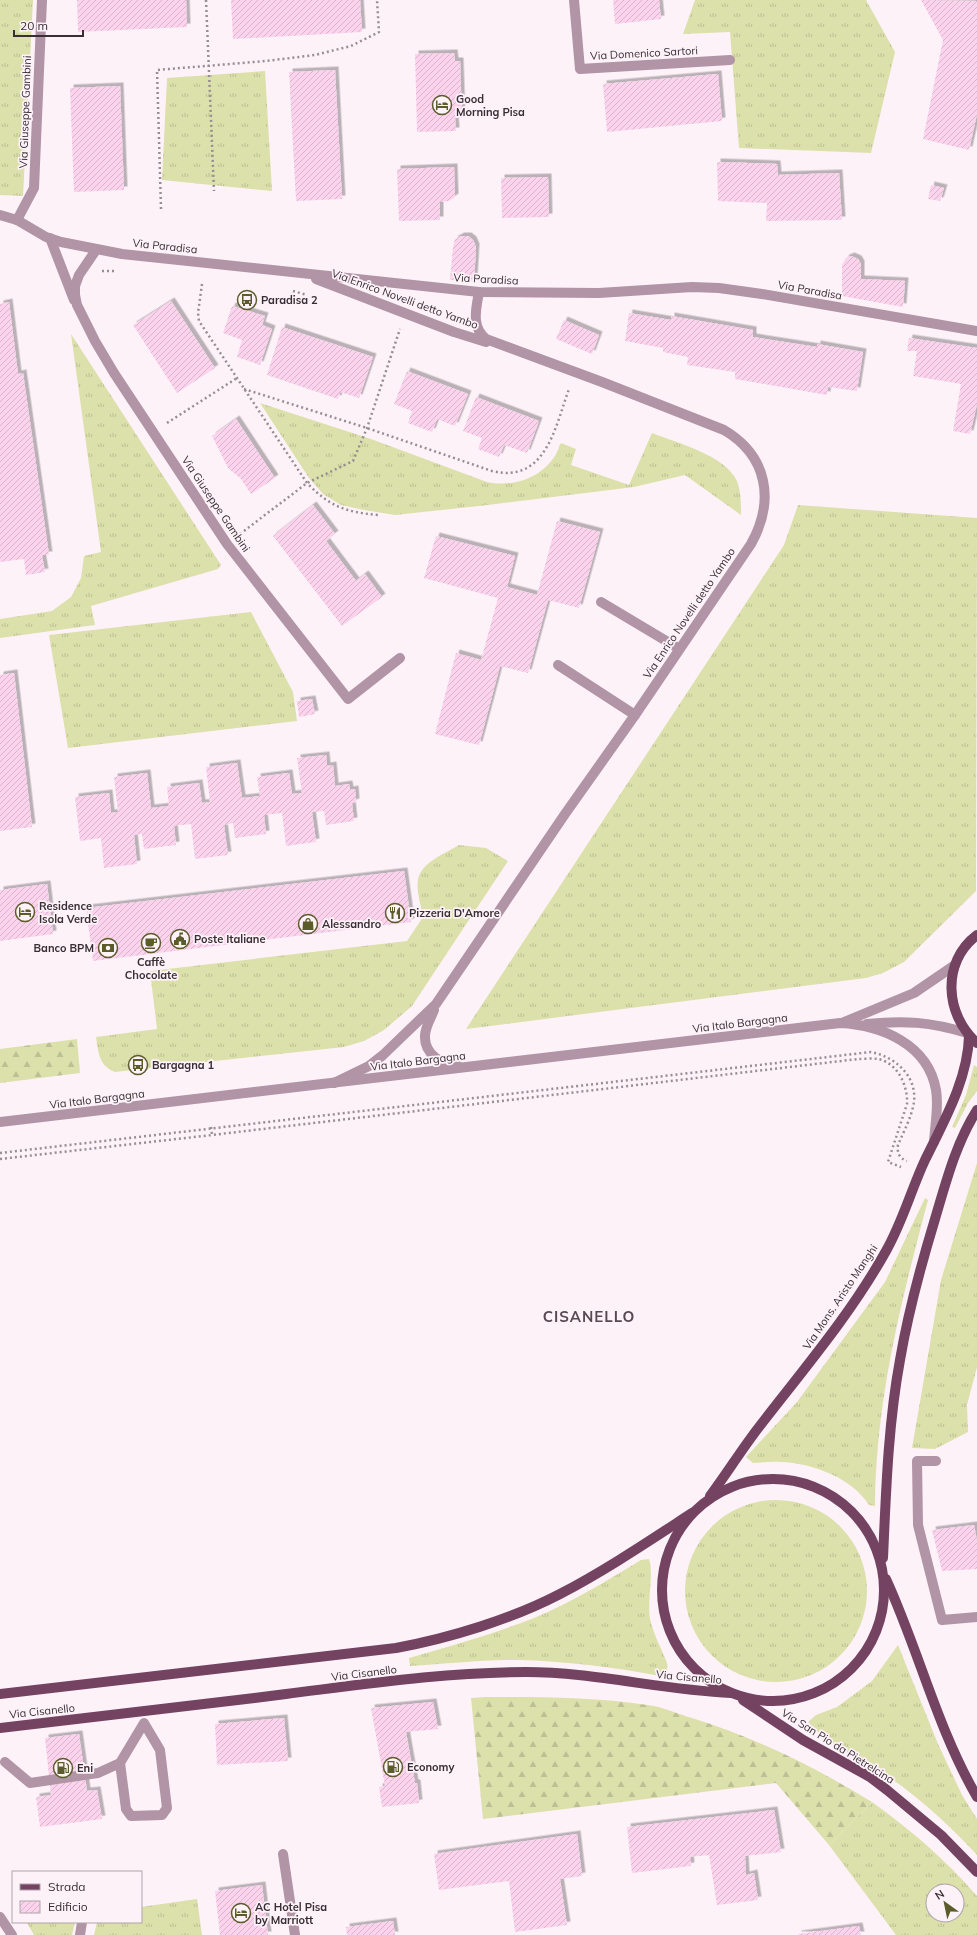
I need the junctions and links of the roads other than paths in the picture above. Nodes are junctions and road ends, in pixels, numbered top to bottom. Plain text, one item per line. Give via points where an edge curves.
1 (42, 0) edge
2 (574, 0) edge
3 (730, 60) dead end
4 (0, 215) edge
5 (17, 220) junction
6 (50, 238) junction
7 (96, 250) junction
8 (305, 274) junction
9 (479, 292) junction
10 (77, 304) junction
11 (977, 331) edge
12 (498, 344) junction
13 (601, 602) dead end
14 (678, 648) junction
15 (400, 658) dead end
16 (558, 665) dead end
17 (635, 715) junction
18 (977, 935) edge
19 (955, 965) junction
20 (436, 1004) junction
21 (840, 1023) junction
22 (861, 1024) junction
23 (971, 1037) edge
24 (479, 1066) junction
25 (334, 1083) junction
26 (977, 1110) edge
27 (0, 1122) edge
28 (934, 1142) junction
29 (936, 1461) dead end
30 (704, 1503) junction
31 (692, 1513) junction
32 (883, 1572) junction
33 (977, 1617) edge
34 (0, 1694) edge
35 (734, 1694) junction
36 (0, 1728) edge
37 (5, 1762) dead end
38 (120, 1763) junction
39 (977, 1797) edge
40 (283, 1854) dead end
41 (977, 1872) edge
42 (0, 1917) edge
43 (82, 1923) edge
44 (12, 1935) edge
45 (80, 1935) edge
46 (295, 1935) edge

1 - 5 street, Via Giuseppe Gambini via 34,188
2 - 3 street, Via Domenico Sartori via 580,69
4 - 5 street, Via Paradisa
5 - 6 street, Via Paradisa
6 - 7 street, Via Paradisa
6 - 10 street
7 - 8 street, Via Paradisa
7 - 10 street, Via Giuseppe Gambini via 78,279 75,290
8 - 9 street, Via Paradisa
8 - 12 street, Via Enrico Novelli detto Yambo via 454,332
9 - 11 street, Via Paradisa via 719,288
9 - 12 street, Via Enrico Novelli detto Yambo via 475,317 477,329 486,339
10 - 15 street, Via Giuseppe Gambini via 99,348 227,544 348,700
12 - 14 street, Via Enrico Novelli detto Yambo via 724,430 737,438 751,453 763,476 765,488 764,509 759,526 751,544
13 - 14 street
14 - 17 street, Via Enrico Novelli detto Yambo
16 - 17 street
17 - 20 street, Via Enrico Novelli detto Yambo
18 - 19 main road via 966,946
19 - 21 street, Via Italo Bargagna via 914,993
19 - 23 main road via 951,988 953,1005 958,1020
20 - 24 street, Via Enrico Novelli detto Yambo via 425,1036 428,1050 435,1058 448,1065
20 - 25 street, Via Enrico Novelli detto Yambo via 383,1055 368,1066
21 - 22 street, Via Italo Bargagna
21 - 24 street, Via Italo Bargagna
22 - 23 street, Via Italo Bargagna via 919,1022
22 - 28 street, Via Italo Bargagna via 883,1031 912,1048 929,1069 936,1091
23 - 28 main road, Via Mons. Aristo Manghi via 960,1084
24 - 25 street, Via Italo Bargagna
25 - 27 street, Via Italo Bargagna
26 - 32 main road via 948,1175 929,1239 900,1360 889,1456
28 - 30 main road, Via Mons. Aristo Manghi via 922,1166 905,1214 877,1267 815,1355
29 - 33 street via 917,1461 918,1525 942,1620
30 - 31 main road
30 - 32 main road via 738,1484 762,1479 789,1480 813,1486 846,1505 864,1524 876,1546
31 - 34 main road, Via Cisanello via 559,1595 433,1641 396,1648
31 - 35 main road via 678,1531 668,1551 661,1585 663,1608 673,1640 685,1659 709,1682
32 - 35 main road via 884,1604 877,1632 861,1658 845,1674 826,1688 797,1699 766,1701
32 - 39 main road via 901,1611 945,1734
35 - 36 main road, Via Cisanello via 559,1674 490,1673 398,1680
35 - 41 main road, Via San Pio da Pietrelcina via 803,1740 870,1777 941,1835
37 - 38 street via 30,1783 98,1773
38 - 38 street via 144,1723 160,1750 167,1808 162,1815 132,1816 126,1809
40 - 46 street
42 - 44 street
43 - 45 street

